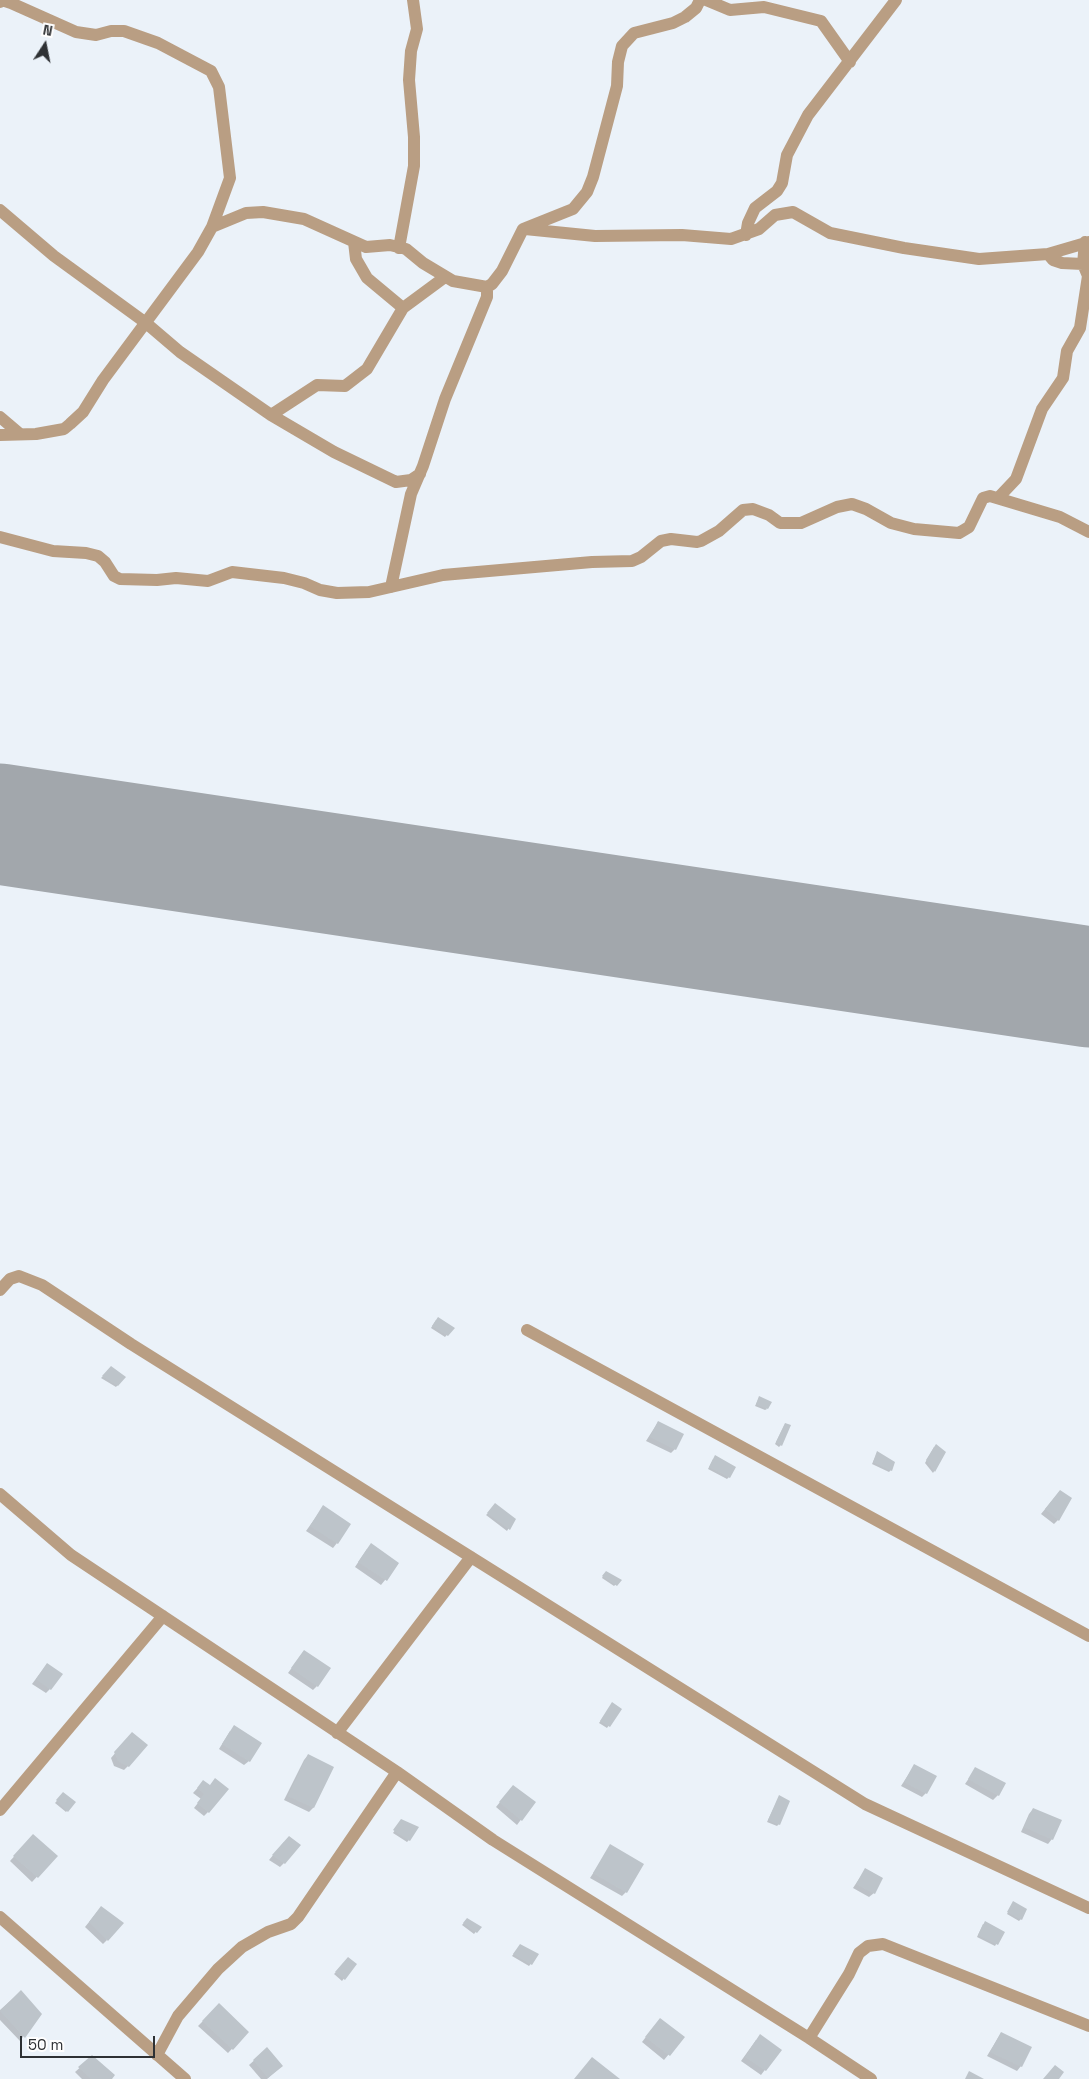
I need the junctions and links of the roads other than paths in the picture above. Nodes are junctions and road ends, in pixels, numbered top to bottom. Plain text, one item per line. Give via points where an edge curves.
1 (412, 0) edge
2 (700, 0) edge
3 (706, 0) edge
4 (896, 0) edge
5 (0, 2) edge
6 (850, 62) junction
7 (0, 210) edge
8 (212, 227) junction
9 (523, 229) junction
10 (746, 235) junction
11 (354, 242) junction
12 (1087, 242) edge
13 (399, 248) junction
14 (1048, 254) junction
15 (1082, 264) junction
16 (445, 276) junction
17 (487, 287) junction
18 (403, 308) junction
19 (146, 323) junction
20 (271, 415) junction
21 (0, 418) edge
22 (20, 434) junction
23 (0, 435) edge
24 (420, 474) junction
25 (396, 482) junction
26 (411, 494) junction
27 (999, 497) junction
28 (1089, 532) edge
29 (0, 537) edge
30 (391, 587) junction
31 (0, 1290) edge
32 (527, 1330) dead end
33 (0, 1494) edge
34 (471, 1557) junction
35 (163, 1616) junction
36 (1089, 1636) edge
37 (337, 1733) junction
38 (397, 1772) junction
39 (0, 1810) edge
40 (1089, 1908) edge
41 (0, 1917) edge
42 (1089, 2026) edge
43 (809, 2038) junction
44 (157, 2055) junction
45 (185, 2079) edge
46 (870, 2079) edge

1 - 13 street via 417,29 409,80 414,166
2 - 9 street via 696,8 684,17 634,33 622,46 617,86 594,177 587,192 573,209
3 - 6 street via 730,10 764,7 821,21
4 - 6 street
5 - 8 street via 11,3 76,32 96,35 124,31 158,43 211,71 219,87 230,178
6 - 10 street via 808,115 788,155 782,183 755,208
7 - 19 street via 54,256
8 - 11 street via 246,213 263,212 304,219
8 - 19 street via 198,252
9 - 10 street via 594,236 731,239
9 - 17 street via 502,271
10 - 14 street via 775,215 793,212 830,233 904,248 979,259
11 - 13 street via 366,247 390,245
11 - 18 street via 356,259 367,278
12 - 14 street
12 - 15 street
13 - 16 street via 406,249
14 - 15 street via 1062,263
15 - 27 street via 1088,276 1086,295 1080,328 1067,351 1063,378 1042,409 1016,479
16 - 17 street via 453,281
16 - 18 street
17 - 24 street via 487,297 445,398
18 - 20 street via 367,369 345,386 316,385
19 - 20 street via 180,352
19 - 22 street via 102,380 83,412 70,424 64,429 46,433
20 - 25 street via 334,452
21 - 22 street
22 - 23 street
24 - 25 street via 411,480
24 - 26 street
25 - 26 street
26 - 30 street
27 - 28 street via 1060,517
27 - 30 street via 983,498 969,527 959,533 914,529 891,523 852,504 800,523 780,523 753,509 743,510 719,531 701,541 671,538 632,561 443,575
29 - 30 street via 53,551 98,556 114,576 128,580 176,578 208,581 232,572 284,578 337,593 369,592
31 - 34 street via 10,1279 18,1276 42,1285
32 - 36 street
33 - 35 street via 72,1555
34 - 37 street
34 - 40 street via 865,1804
35 - 37 street
35 - 39 street
37 - 38 street
38 - 43 street via 493,1840
38 - 44 street via 298,1917 292,1924 268,1932 242,1947 218,1969 178,2016
41 - 44 street
42 - 43 street via 883,1944 868,1946 860,1953
43 - 46 street
44 - 45 street

